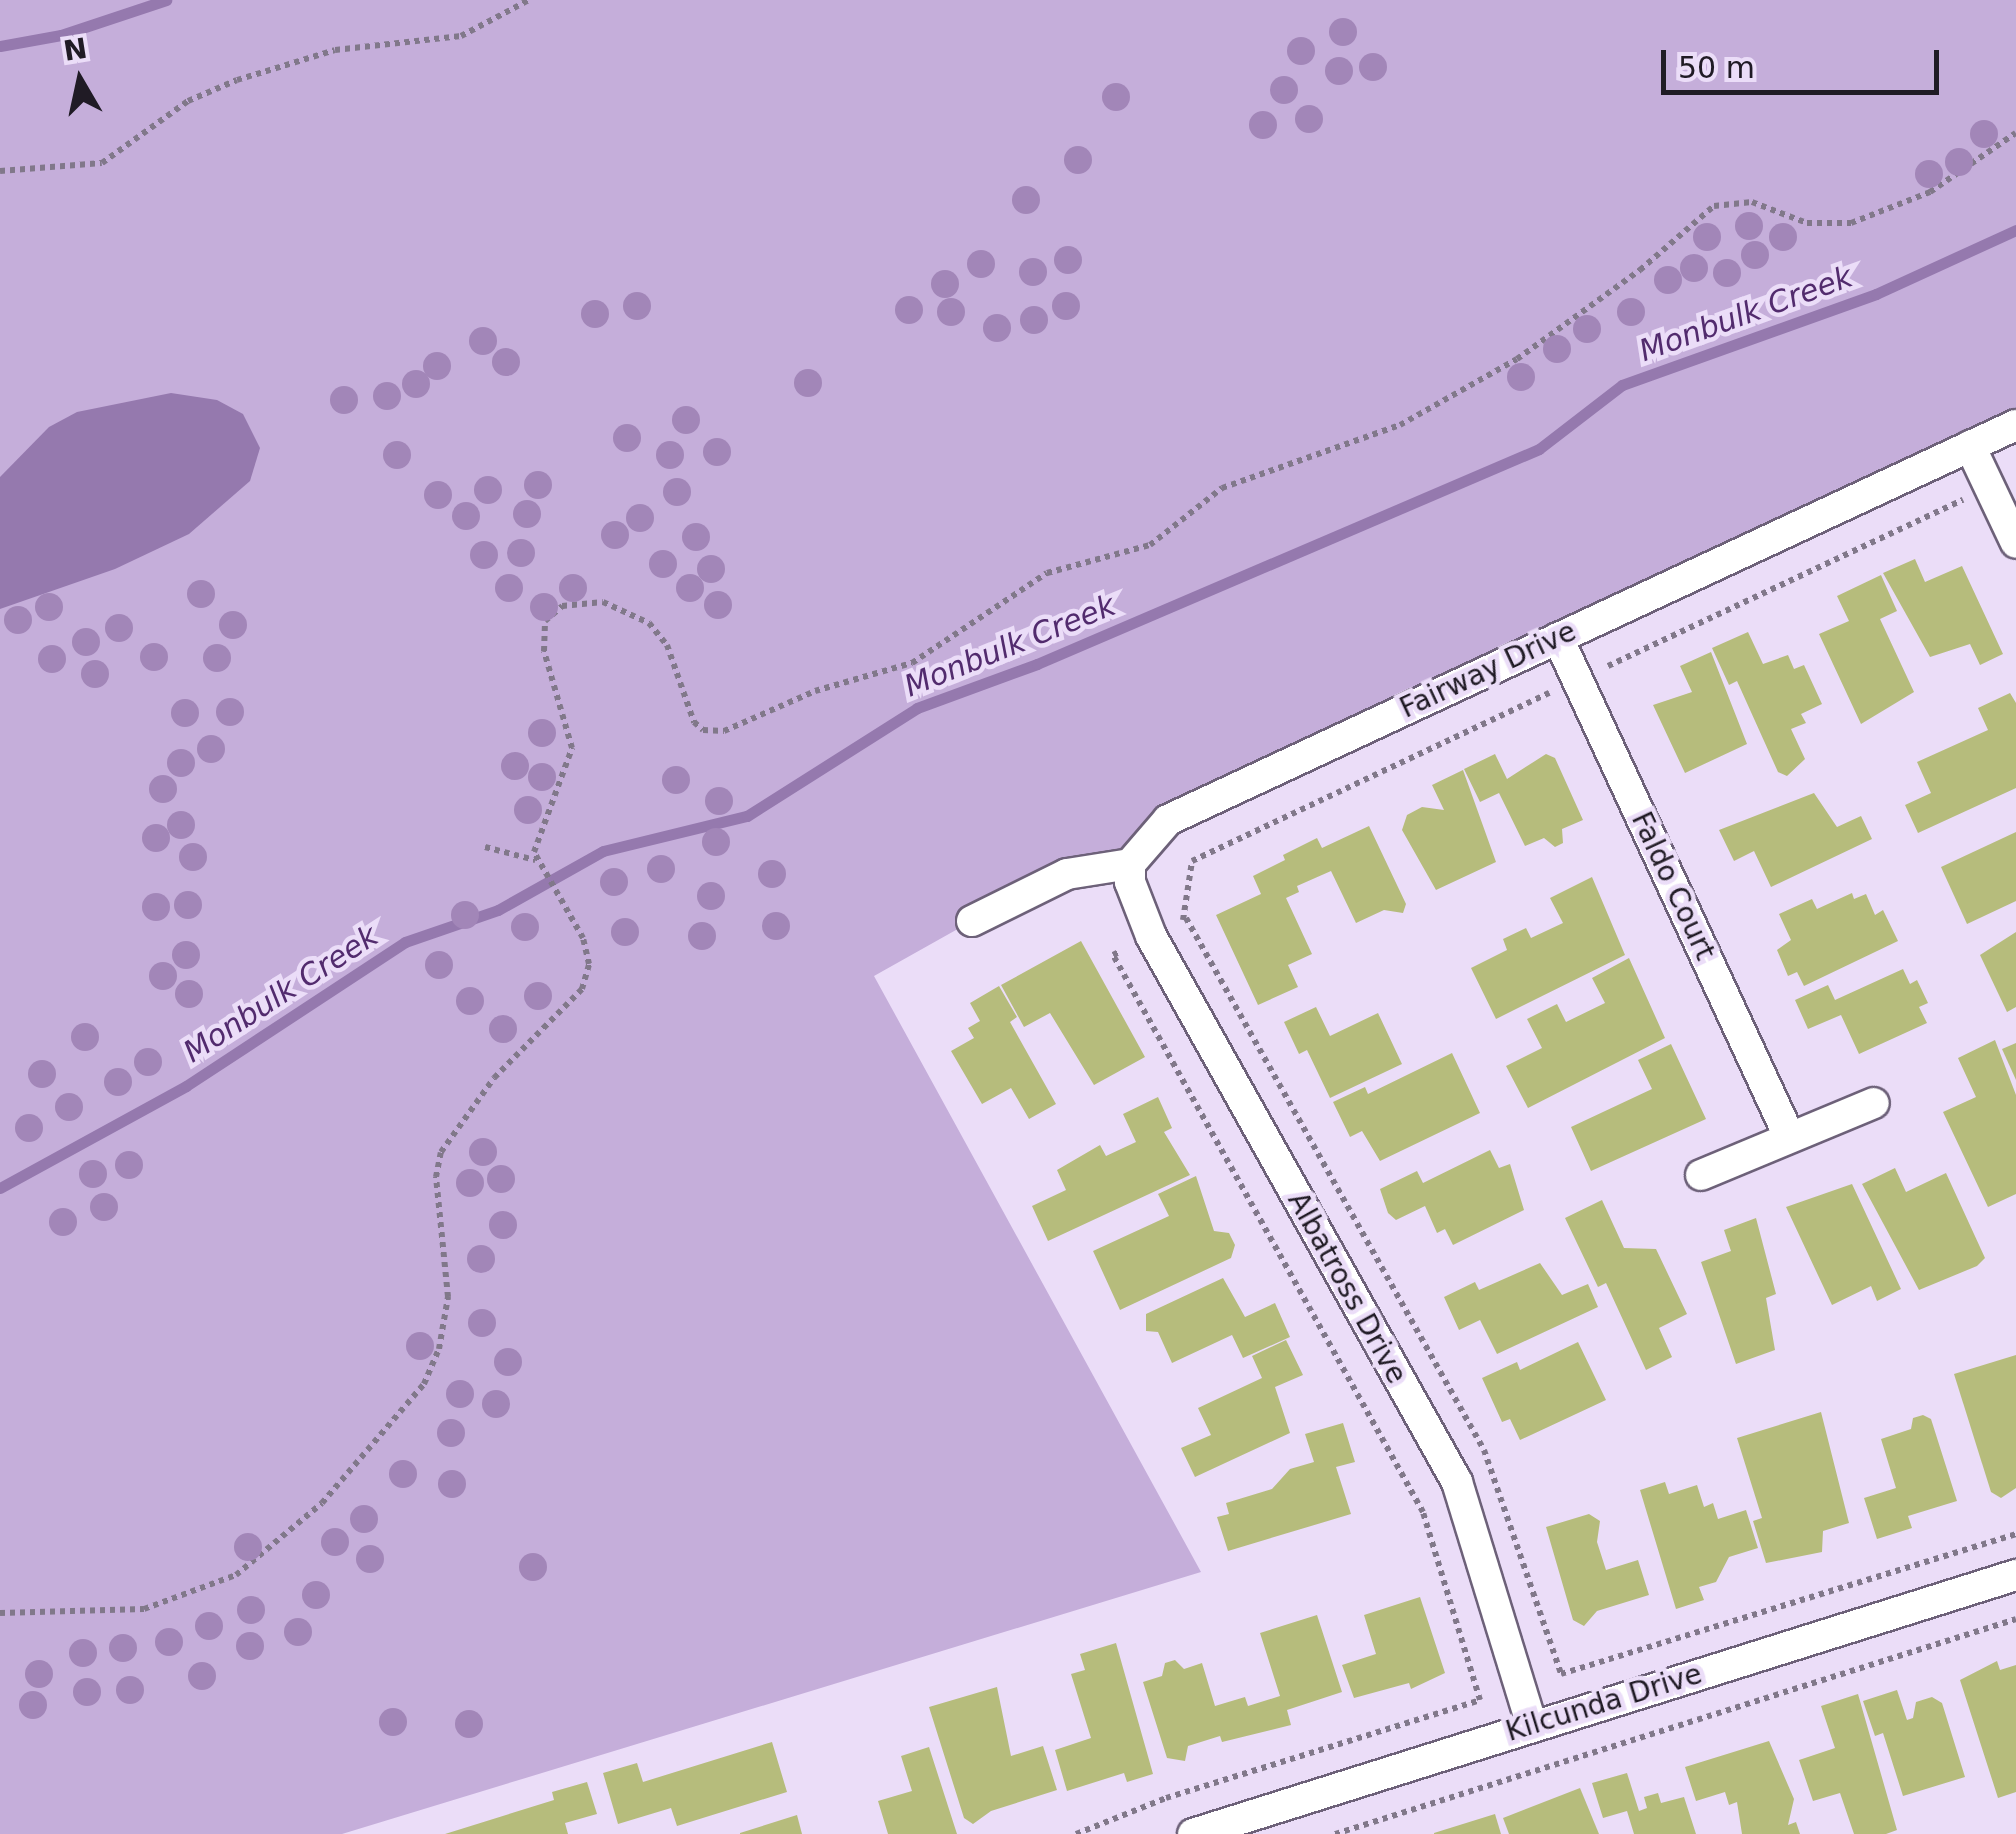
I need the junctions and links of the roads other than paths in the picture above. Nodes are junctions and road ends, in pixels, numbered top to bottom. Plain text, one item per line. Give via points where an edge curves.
1 (2016, 425) edge
2 (1970, 446) junction
3 (2016, 543) edge
4 (1558, 638) junction
5 (1130, 864) junction
6 (972, 921) dead end
7 (1874, 1103) dead end
8 (1788, 1134) junction
9 (1701, 1175) dead end
10 (2016, 1575) edge
11 (1532, 1726) junction
12 (1193, 1834) edge

1 - 2 street, Fairway Drive
2 - 3 street
2 - 4 street, Fairway Drive
4 - 5 street, Fairway Drive via 1168,820
4 - 8 street, Faldo Court
5 - 6 street via 1068,874
5 - 11 street, Albatross Drive via 1150,936 1458,1482
7 - 8 street
8 - 9 street
10 - 11 street, Kilcunda Drive
11 - 12 street, Kilcunda Drive

